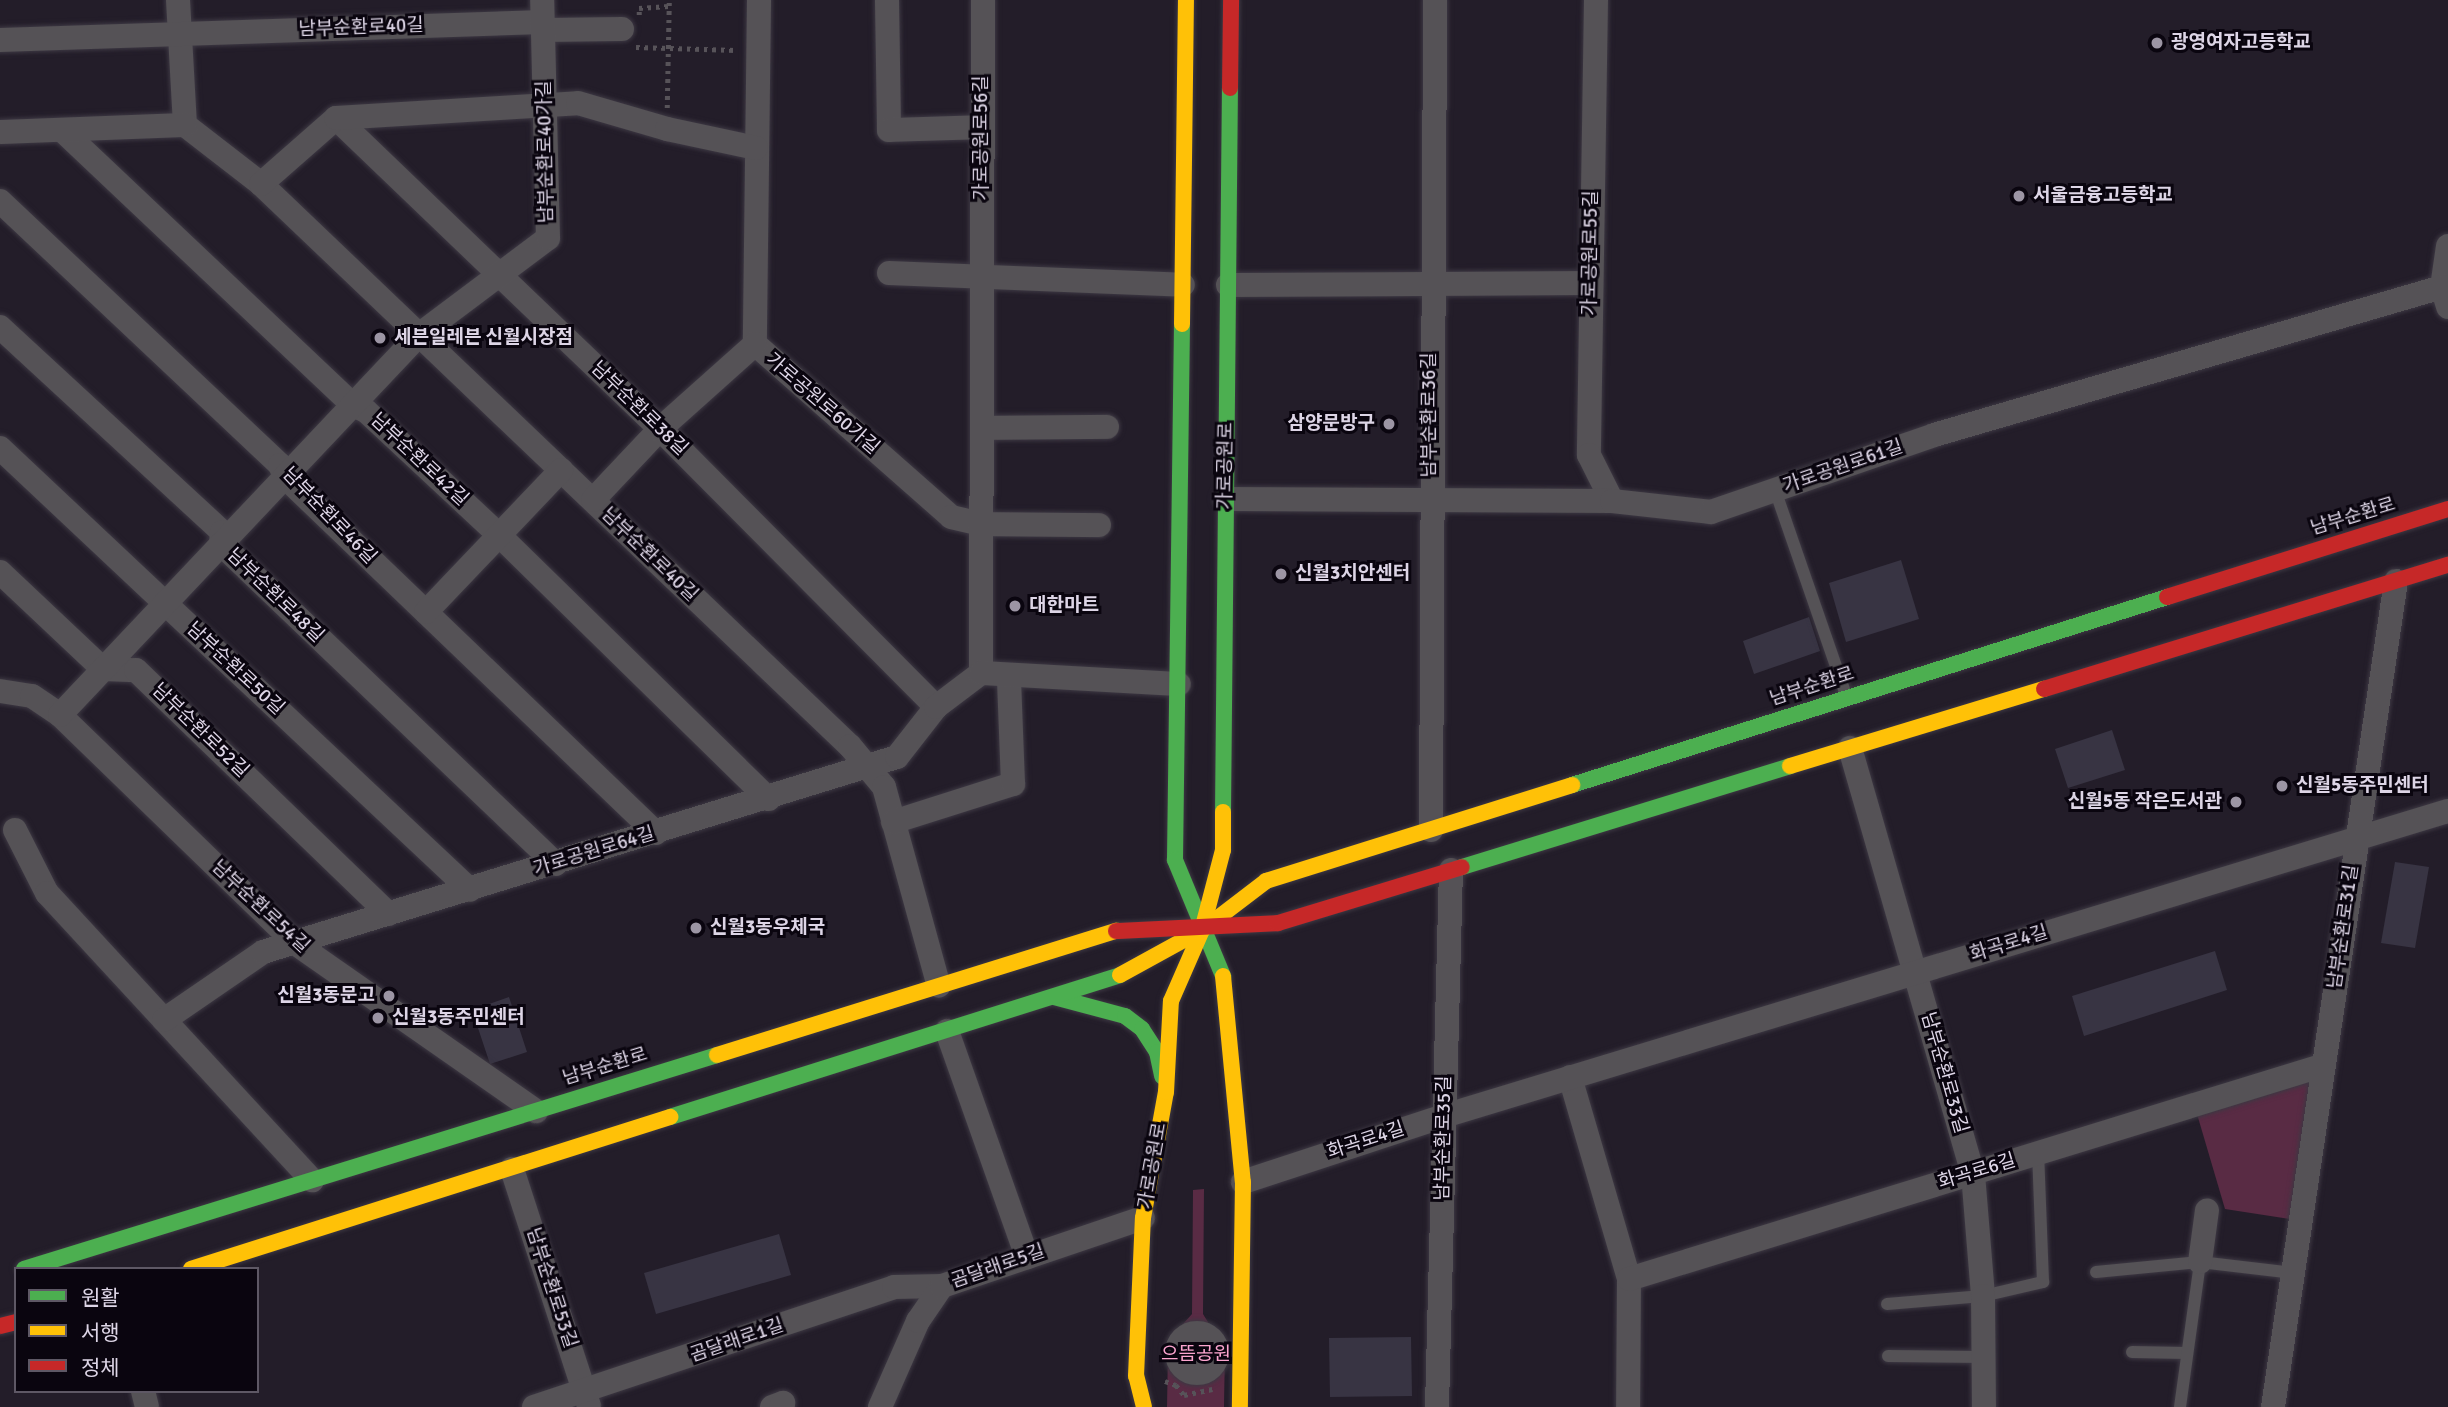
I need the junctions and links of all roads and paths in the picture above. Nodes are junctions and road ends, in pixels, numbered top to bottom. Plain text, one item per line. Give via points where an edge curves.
1 (178, 0) edge
2 (759, 0) edge
3 (887, 0) edge
4 (983, 0) edge
5 (1186, 0) edge
6 (1231, 0) edge
7 (1435, 0) edge
8 (1596, 0) edge
9 (669, 3) edge
10 (543, 17) edge
11 (626, 23) junction
12 (179, 34) junction
13 (0, 40) edge
14 (666, 48) junction
15 (758, 50) junction
16 (545, 105) junction
17 (336, 118) junction
18 (185, 124) junction
19 (982, 127) junction
20 (667, 129) junction
21 (62, 130) junction
22 (0, 132) edge
23 (757, 148) junction
24 (261, 184) junction
25 (0, 201) edge
26 (2448, 246) edge
27 (498, 273) junction
28 (889, 274) dead end
29 (982, 276) junction
30 (1430, 284) junction
31 (1591, 284) junction
32 (1183, 285) junction
33 (1228, 285) junction
34 (2445, 297) edge
35 (0, 327) edge
36 (419, 335) junction
37 (755, 344) junction
38 (353, 405) junction
39 (1107, 427) dead end
40 (982, 428) junction
41 (660, 429) junction
42 (0, 448) edge
43 (561, 470) junction
44 (285, 477) junction
45 (1775, 490) junction
46 (1226, 499) junction
47 (593, 500) junction
48 (1430, 500) junction
49 (1612, 501) junction
50 (2448, 509) edge
51 (981, 524) junction
52 (1099, 525) dead end
53 (500, 536) junction
54 (221, 544) junction
55 (2448, 565) edge
56 (0, 572) edge
57 (2396, 581) junction
58 (165, 604) junction
59 (426, 612) junction
60 (103, 669) junction
61 (981, 673) junction
62 (1009, 678) junction
63 (1179, 684) junction
64 (0, 691) edge
65 (1847, 698) junction
66 (936, 707) junction
67 (60, 715) junction
68 (1850, 748) junction
69 (869, 768) junction
70 (769, 799) junction
71 (2448, 811) edge
72 (893, 822) junction
73 (15, 830) dead end
74 (1431, 830) junction
75 (656, 833) junction
76 (2358, 838) junction
77 (556, 863) junction
78 (1451, 870) junction
79 (470, 890) junction
80 (389, 914) junction
81 (1202, 930) junction
82 (295, 943) junction
83 (1914, 973) junction
84 (939, 986) junction
85 (1054, 997) junction
86 (164, 1020) junction
87 (947, 1031) junction
88 (2324, 1065) junction
89 (1570, 1077) junction
90 (1166, 1092) junction
91 (536, 1111) junction
92 (1444, 1116) junction
93 (2038, 1154) junction
94 (512, 1169) junction
95 (1973, 1174) junction
96 (312, 1180) junction
97 (1243, 1182) junction
98 (2207, 1210) dead end
99 (1143, 1218) junction
100 (1027, 1257) junction
101 (2200, 1262) junction
102 (30, 1267) edge
103 (197, 1267) edge
104 (2096, 1272) dead end
105 (2293, 1273) junction
106 (1629, 1279) junction
107 (942, 1286) junction
108 (1983, 1296) junction
109 (1888, 1304) dead end
110 (2132, 1352) dead end
111 (2187, 1353) junction
112 (1888, 1356) dead end
113 (1177, 1357) dead end
114 (1983, 1357) junction
115 (1216, 1359) dead end
116 (1176, 1385) dead end
117 (1216, 1388) dead end
118 (587, 1400) edge
119 (534, 1407) edge
120 (772, 1407) edge
121 (782, 1407) edge
122 (880, 1407) edge
123 (1144, 1407) edge
124 (1240, 1407) edge
125 (1437, 1407) edge
126 (1628, 1407) edge
127 (1984, 1407) edge
128 (2180, 1407) edge
129 (2273, 1407) edge

1 - 12 street
2 - 15 street, 가로공원로60가길
3 - 19 street via 889,130
4 - 19 street, 가로공원로56길
5 - 32 main road
6 - 33 main road, 가로공원로
7 - 30 street, 남부순환로36길
8 - 31 street, 가로공원로55길
9 - 11 path via 639,8 640,15
9 - 14 path
10 - 11 street
10 - 12 street, 남부순환로40길
10 - 16 street, 남부순환로40가길
11 - 14 path via 626,47
12 - 13 street, 남부순환로40길
12 - 18 street
14 - 15 path
14 - 20 path
15 - 23 street, 가로공원로60가길
16 - 17 street
16 - 20 street via 578,103
16 - 27 street, 남부순환로40가길 via 548,238
17 - 24 street
17 - 27 street, 남부순환로38길
18 - 21 street
18 - 24 street, 남부순환로40길
19 - 29 street, 가로공원로56길
20 - 23 street
21 - 22 street
21 - 38 street, 남부순환로42길
23 - 37 street, 가로공원로60가길
24 - 36 street, 남부순환로40길
25 - 44 street, 남부순환로46길 via 280,465
26 - 34 street
27 - 36 street, 남부순환로40가길
27 - 41 street, 남부순환로38길
28 - 29 street
29 - 32 street
29 - 40 street, 가로공원로56길
30 - 31 street
30 - 33 street
30 - 48 street, 남부순환로36길
31 - 49 street, 가로공원로55길 via 1589,455
32 - 63 main road
33 - 46 main road, 가로공원로
34 - 45 street, 가로공원로61길 via 1934,435
35 - 54 street, 남부순환로48길 via 222,532
36 - 38 street, 남부순환로40가길
36 - 43 street, 남부순환로40길
37 - 41 street
37 - 51 street, 가로공원로60가길 via 951,517
38 - 44 street, 남부순환로40가길
38 - 53 street, 남부순환로42길 via 366,411
39 - 40 street
40 - 51 street, 가로공원로56길
41 - 47 street
41 - 66 street, 남부순환로38길
42 - 58 street, 남부순환로50길
43 - 47 street, 남부순환로40길
43 - 53 street
44 - 54 street, 남부순환로40가길
44 - 59 street, 남부순환로46길
45 - 49 street, 가로공원로61길 via 1711,512
45 - 65 lane
46 - 48 street, 가로공원로61길
46 - 81 main road, 가로공원로 via 1223,850
47 - 69 street, 남부순환로40길
48 - 49 street, 가로공원로61길
48 - 74 street, 남부순환로36길
50 - 65 main road, 남부순환로
51 - 52 street
51 - 61 street, 가로공원로56길
53 - 59 street
53 - 70 street, 남부순환로42길
54 - 58 street, 남부순환로40가길
54 - 77 street, 남부순환로48길
55 - 57 main road, 남부순환로
56 - 60 street
57 - 68 main road, 남부순환로
57 - 76 street, 남부순환로31길
58 - 60 street, 남부순환로40가길
58 - 79 street, 남부순환로50길
59 - 75 street, 남부순환로46길
60 - 67 street, 남부순환로40가길
60 - 80 street, 남부순환로52길 via 136,670
61 - 62 street
61 - 66 street, 가로공원로64길
62 - 63 street
62 - 72 street via 1013,784
63 - 81 main road via 1175,860
64 - 67 street, 남부순환로54길 via 32,696
65 - 74 main road, 남부순환로
66 - 69 street, 가로공원로64길 via 897,757
67 - 82 street, 남부순환로54길
68 - 78 main road, 남부순환로
68 - 83 street, 남부순환로33길
69 - 70 street, 가로공원로64길
69 - 72 street, 남부순환로40길 via 884,787
70 - 75 street, 가로공원로64길
71 - 76 street, 화곡로4길
72 - 84 street, 남부순환로40길
73 - 86 street via 47,893
74 - 81 main road, 남부순환로 via 1266,881
75 - 77 street, 가로공원로64길
76 - 83 street, 화곡로4길
76 - 88 street, 남부순환로31길
77 - 79 street, 가로공원로64길
78 - 81 main road, 남부순환로 via 1278,923
78 - 92 street, 남부순환로35길
79 - 80 street, 가로공원로64길
80 - 82 street, 가로공원로64길
81 - 84 main road, 남부순환로 via 1116,931
81 - 85 main road, 남부순환로 via 1127,973
81 - 90 main road, 가로공원로 via 1171,1002
81 - 97 main road via 1226,984
82 - 86 street, 가로공원로64길 via 263,952
82 - 91 street, 남부순환로54길
83 - 89 street, 화곡로4길
83 - 95 street, 남부순환로33길
84 - 91 main road, 남부순환로
85 - 87 main road, 남부순환로
85 - 90 main road via 1100,1006 1142,1029 1157,1052
86 - 96 street
87 - 94 main road, 남부순환로
87 - 100 street
88 - 93 street, 화곡로6길
88 - 105 street, 남부순환로31길
89 - 92 street, 화곡로4길
89 - 106 street
90 - 99 main road, 가로공원로
91 - 96 main road, 남부순환로
92 - 97 street, 화곡로4길
92 - 125 street, 남부순환로35길
93 - 95 street, 화곡로6길
93 - 108 lane via 2043,1282
94 - 103 main road, 남부순환로
94 - 118 street, 남부순환로53길
95 - 106 street, 화곡로6길
95 - 108 street, 남부순환로33길
96 - 102 main road, 남부순환로
97 - 124 main road
98 - 101 street
99 - 100 street, 곰달래로5길
99 - 123 main road, 가로공원로 via 1136,1376
100 - 107 street, 곰달래로5길
101 - 104 lane
101 - 105 lane
101 - 111 lane
105 - 129 street, 남부순환로31길
106 - 126 street
107 - 118 street, 곰달래로1길 via 894,1287
107 - 122 street, 곰달래로5길 via 918,1321
108 - 109 lane
108 - 114 street, 남부순환로33길
110 - 111 lane
111 - 128 lane
112 - 114 lane
113 - 115 street via 1184,1368 1196,1374 1209,1369
114 - 127 street, 남부순환로33길
116 - 117 path via 1184,1395
118 - 119 street, 곰달래로1길
120 - 121 street

